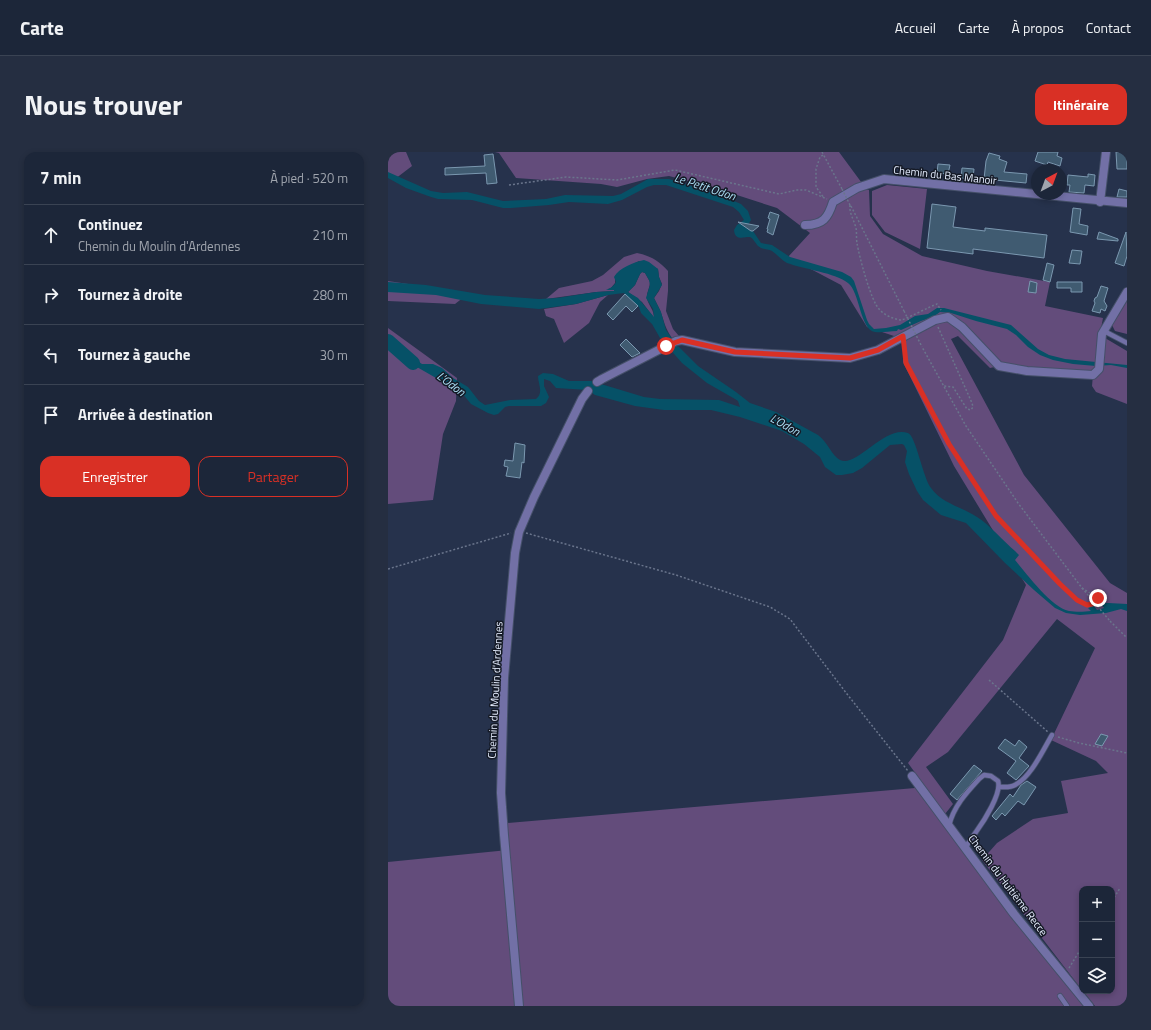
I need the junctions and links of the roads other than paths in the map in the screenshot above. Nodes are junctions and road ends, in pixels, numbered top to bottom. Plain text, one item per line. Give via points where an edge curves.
1 (1106, 152) edge
2 (1100, 202) junction
3 (1127, 203) edge
4 (805, 225) dead end
5 (1127, 292) edge
6 (1104, 331) junction
7 (1127, 343) edge
8 (597, 382) dead end
9 (588, 391) dead end
10 (1052, 735) road end
11 (912, 776) road end
12 (999, 787) junction
13 (950, 826) junction
14 (966, 848) junction
15 (1060, 996) dead end
16 (519, 1006) edge
17 (1067, 1006) edge
18 (1089, 1006) edge

1 - 2 street
2 - 3 street, Chemin du Bas Manoir
2 - 4 street, Chemin du Bas Manoir via 884,179 857,188 833,202 829,213 822,221 814,225
5 - 6 street
6 - 7 lane
6 - 8 street via 1099,365 1093,375 1027,372 999,366 962,327 948,317 935,320 878,350 850,358 735,352 682,340 676,341
9 - 16 street, Chemin du Moulin d'Ardennes via 534,497 519,532 515,552 504,678 501,793
10 - 12 lane via 1027,775 1015,785
11 - 13 street, Chemin du Huitième Recce
12 - 13 lane via 996,779 984,775 956,809
12 - 14 lane via 995,800
13 - 14 street, Chemin du Huitième Recce
14 - 18 street, Chemin du Huitième Recce via 1014,914
15 - 17 lane

